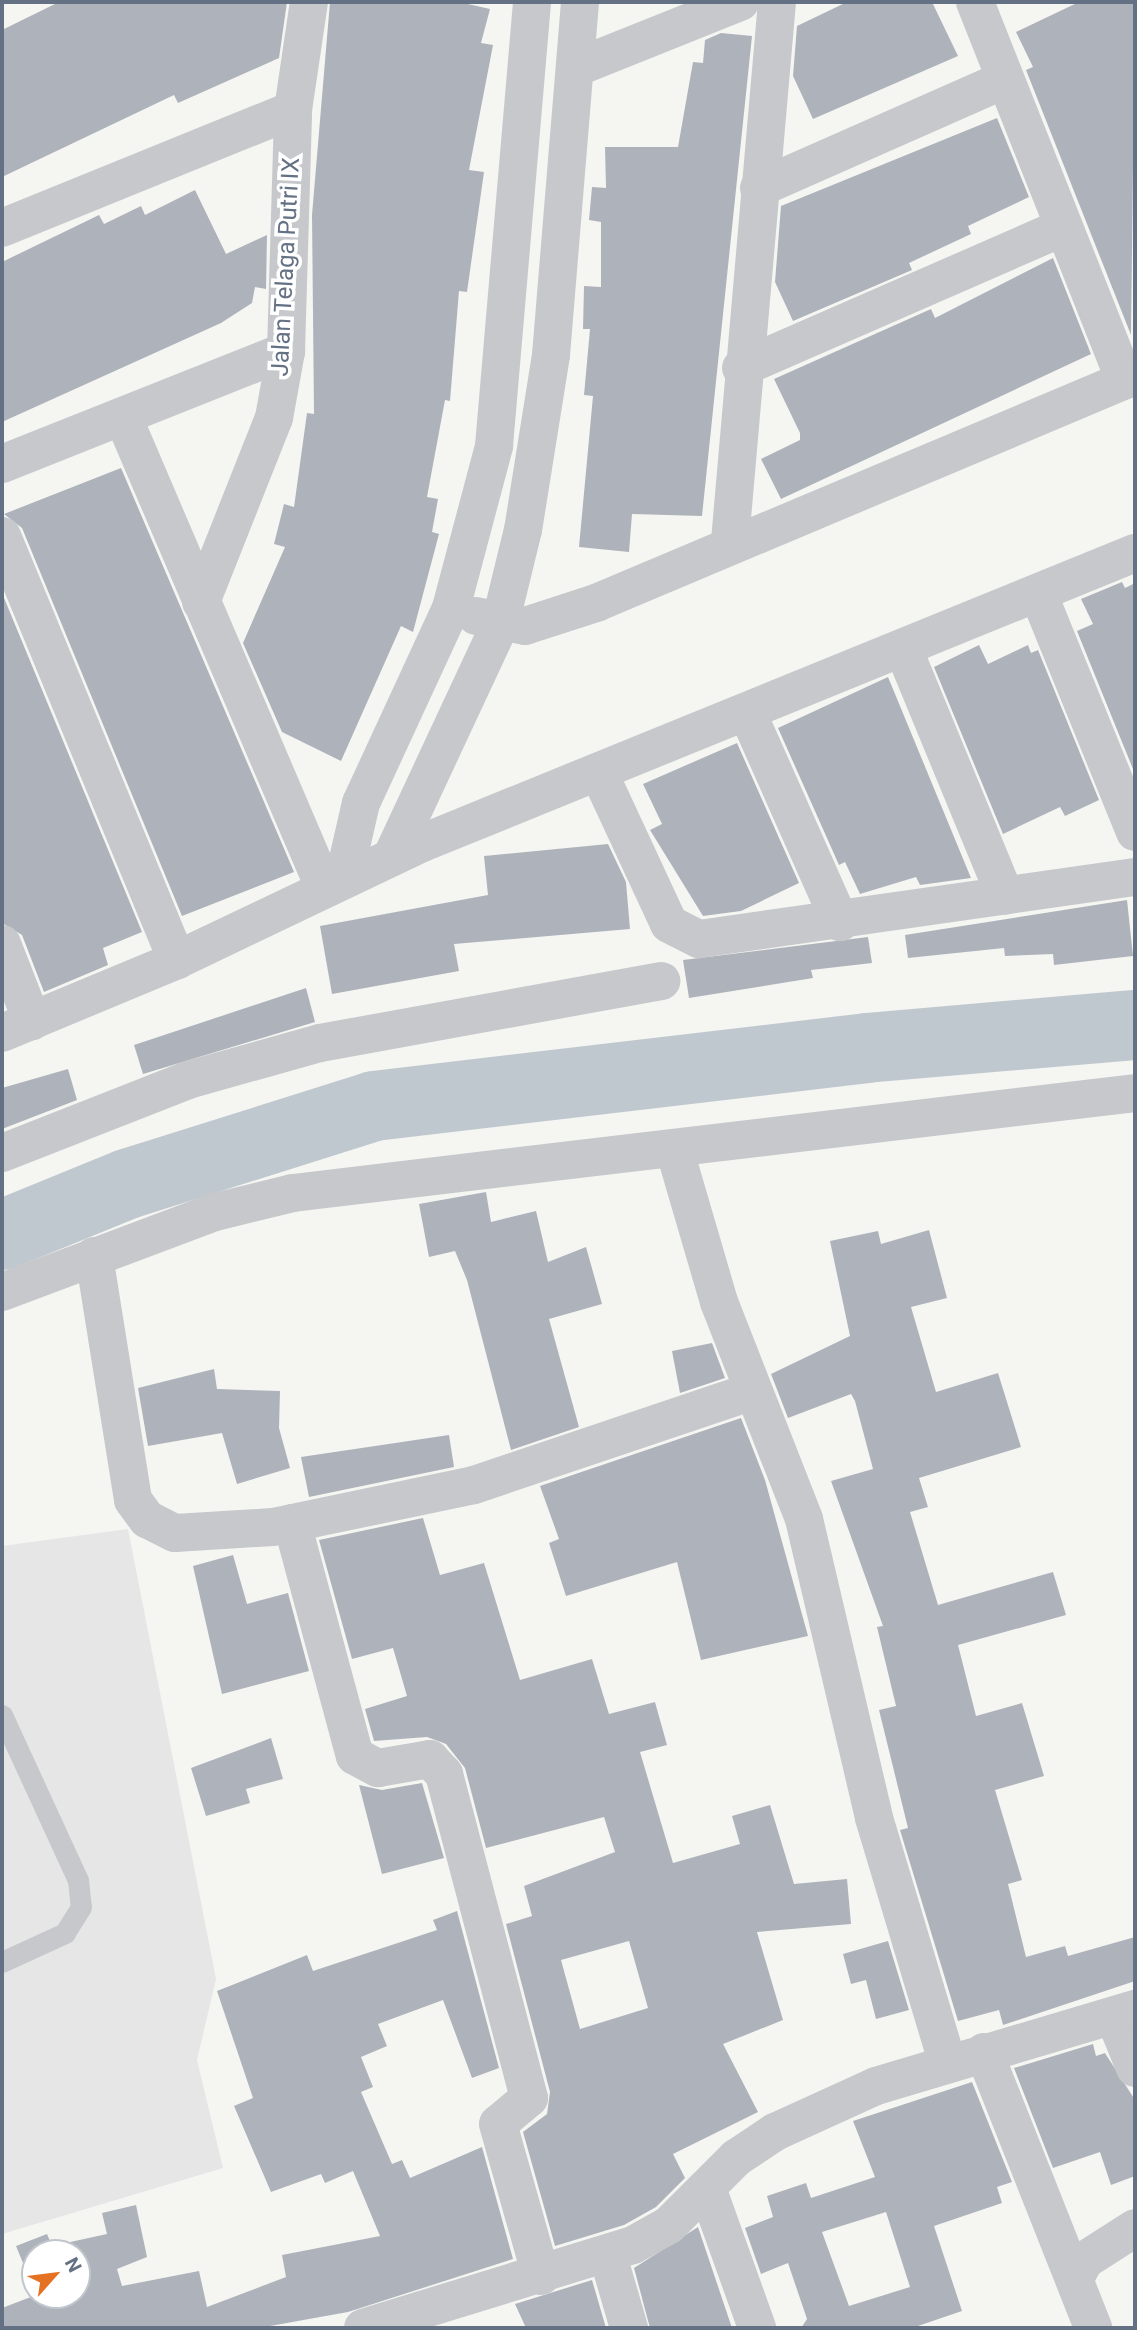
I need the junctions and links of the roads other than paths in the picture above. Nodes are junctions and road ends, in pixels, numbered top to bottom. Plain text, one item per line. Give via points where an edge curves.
1 (309, 2) edge
2 (532, 2) edge
3 (580, 2) edge
4 (740, 2) edge
5 (777, 2) edge
6 (975, 2) edge
7 (575, 68) junction
8 (1004, 80) junction
9 (293, 110) junction
10 (759, 188) junction
11 (2, 228) edge
12 (1061, 228) junction
13 (286, 351) junction
14 (741, 368) junction
15 (1130, 378) edge
16 (123, 417) junction
17 (2, 464) edge
18 (2, 536) edge
19 (730, 541) junction
20 (1135, 553) edge
21 (1038, 593) junction
22 (201, 602) junction
23 (451, 608) junction
24 (500, 624) junction
25 (903, 648) junction
26 (747, 712) junction
27 (599, 773) junction
28 (1135, 832) edge
29 (392, 856) junction
30 (1135, 877) edge
31 (334, 882) junction
32 (1005, 896) junction
33 (840, 922) junction
34 (2, 944) edge
35 (177, 960) junction
36 (661, 981) dead end
37 (17, 1027) edge
38 (1135, 1093) edge
39 (674, 1148) junction
40 (2, 1153) edge
41 (94, 1256) junction
42 (2, 1292) edge
43 (751, 1392) junction
44 (292, 1523) junction
45 (2, 1715) edge
46 (2, 1962) edge
47 (1124, 2013) edge
48 (984, 2052) junction
49 (947, 2062) junction
50 (1135, 2068) edge
51 (707, 2188) junction
52 (1135, 2228) edge
53 (608, 2256) junction
54 (541, 2276) junction
55 (1076, 2276) junction
56 (363, 2328) edge
57 (629, 2328) edge
58 (757, 2328) edge
59 (1093, 2328) edge

1 - 9 street, Jalan Telaga Putri IX
2 - 23 street via 494,446
3 - 7 street
4 - 7 street
5 - 10 street
6 - 8 street
7 - 24 street via 539,447
8 - 10 street
8 - 12 street
9 - 11 street
9 - 13 street, Jalan Telaga Putri IX
10 - 14 street
12 - 14 street
12 - 15 street
13 - 16 street
13 - 22 street, Jalan Telaga Putri IX via 257,474
14 - 19 street
15 - 19 street
16 - 17 street
16 - 22 street
18 - 35 street
19 - 24 street via 596,603 525,626
20 - 21 street
21 - 25 street
21 - 28 street
22 - 31 street
23 - 24 street
23 - 31 street via 360,803
24 - 29 street
25 - 26 street
25 - 32 street
26 - 27 street
26 - 33 street
27 - 29 street
27 - 33 street via 669,924 682,935 699,939
29 - 31 street
30 - 32 street
31 - 35 street
32 - 33 street
34 - 37 street
35 - 37 street
36 - 40 street via 320,1043 188,1080
38 - 39 street
39 - 41 street via 293,1193 215,1212
39 - 43 street
41 - 42 street
41 - 44 street via 121,1448 133,1500 147,1519 175,1533
43 - 44 street via 474,1485
43 - 49 street via 804,1519 874,1818
44 - 54 street via 355,1756 378,1768 430,1759 444,1774 529,2098 498,2124
45 - 46 lane via 78,1880 81,1907 65,1933
47 - 48 street
47 - 50 street
48 - 49 street
48 - 55 street
49 - 51 street via 775,2132
51 - 53 street via 669,2225
51 - 58 street
52 - 55 street via 1092,2254
53 - 54 street
53 - 57 street
54 - 56 street
55 - 59 street

